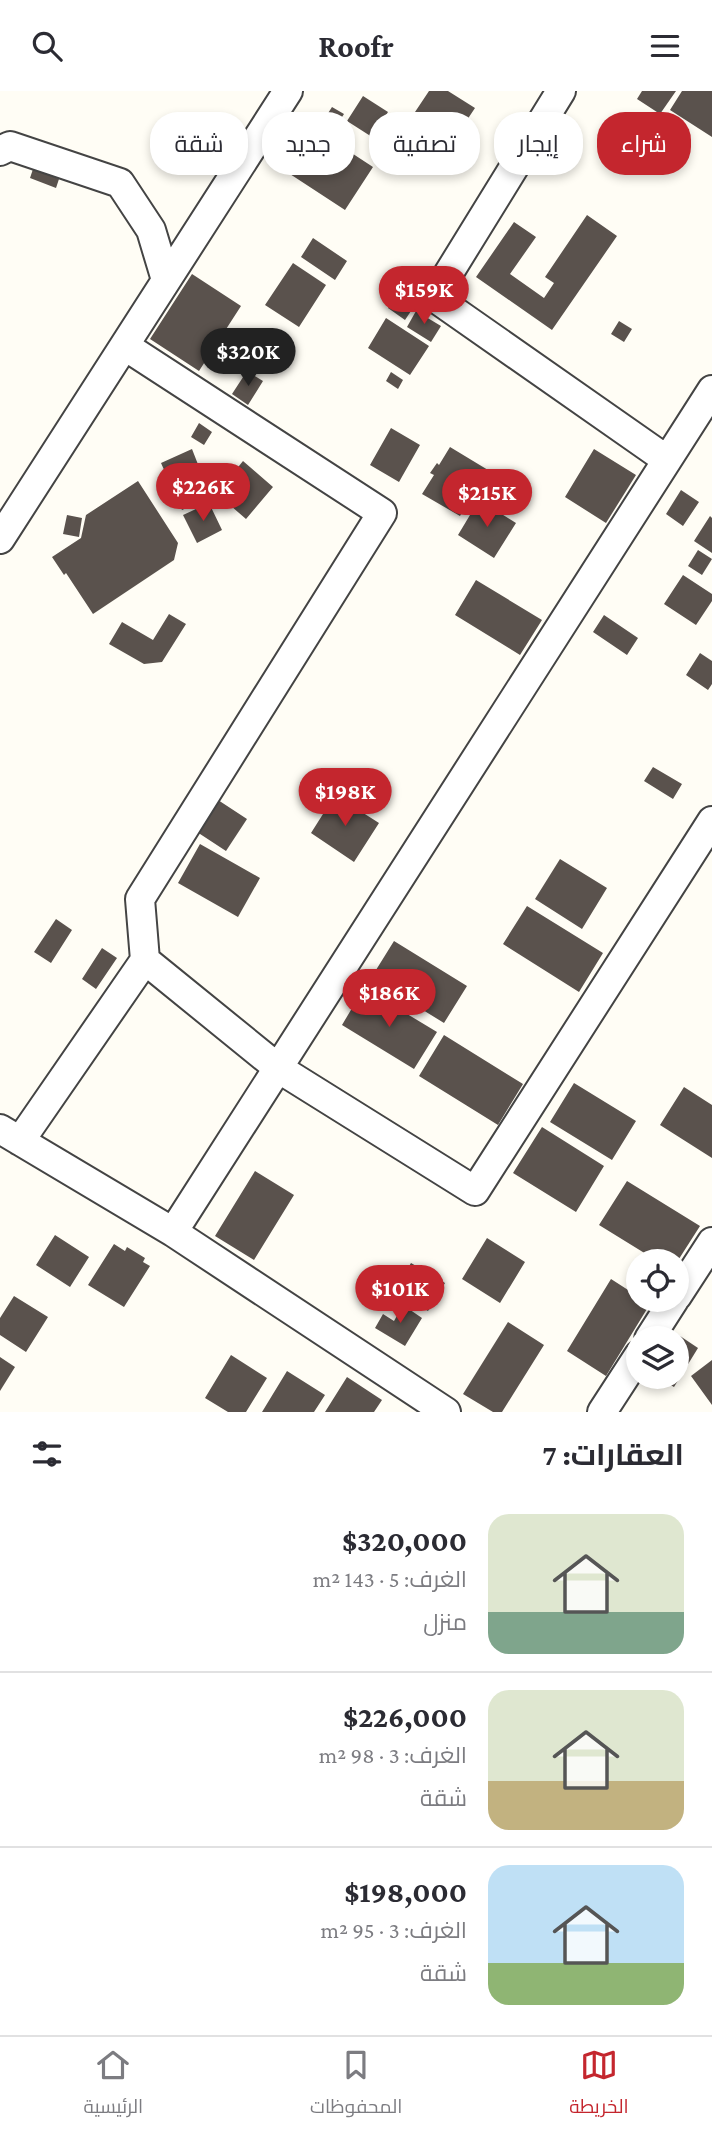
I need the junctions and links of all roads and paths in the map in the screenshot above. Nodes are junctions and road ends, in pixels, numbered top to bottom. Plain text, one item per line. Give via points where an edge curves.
1 (288, 91) edge
2 (561, 91) edge
3 (0, 151) edge
4 (166, 280) junction
5 (125, 346) junction
6 (712, 390) edge
7 (667, 460) junction
8 (0, 539) edge
9 (712, 821) edge
10 (145, 960) junction
11 (278, 1068) junction
12 (10, 1135) edge
13 (173, 1232) junction
14 (712, 1242) edge
15 (689, 1277) edge
16 (626, 1375) edge
17 (446, 1412) edge
18 (602, 1412) edge

1 - 4 street
2 - 7 street via 434,297
3 - 4 street via 10,146 120,183 151,229
4 - 5 street
5 - 8 street
5 - 10 street via 382,513 140,899
6 - 7 street
7 - 11 street
9 - 11 street via 475,1191
10 - 11 street
10 - 12 street
11 - 13 street
12 - 13 street
13 - 17 street
14 - 15 street
16 - 18 street

